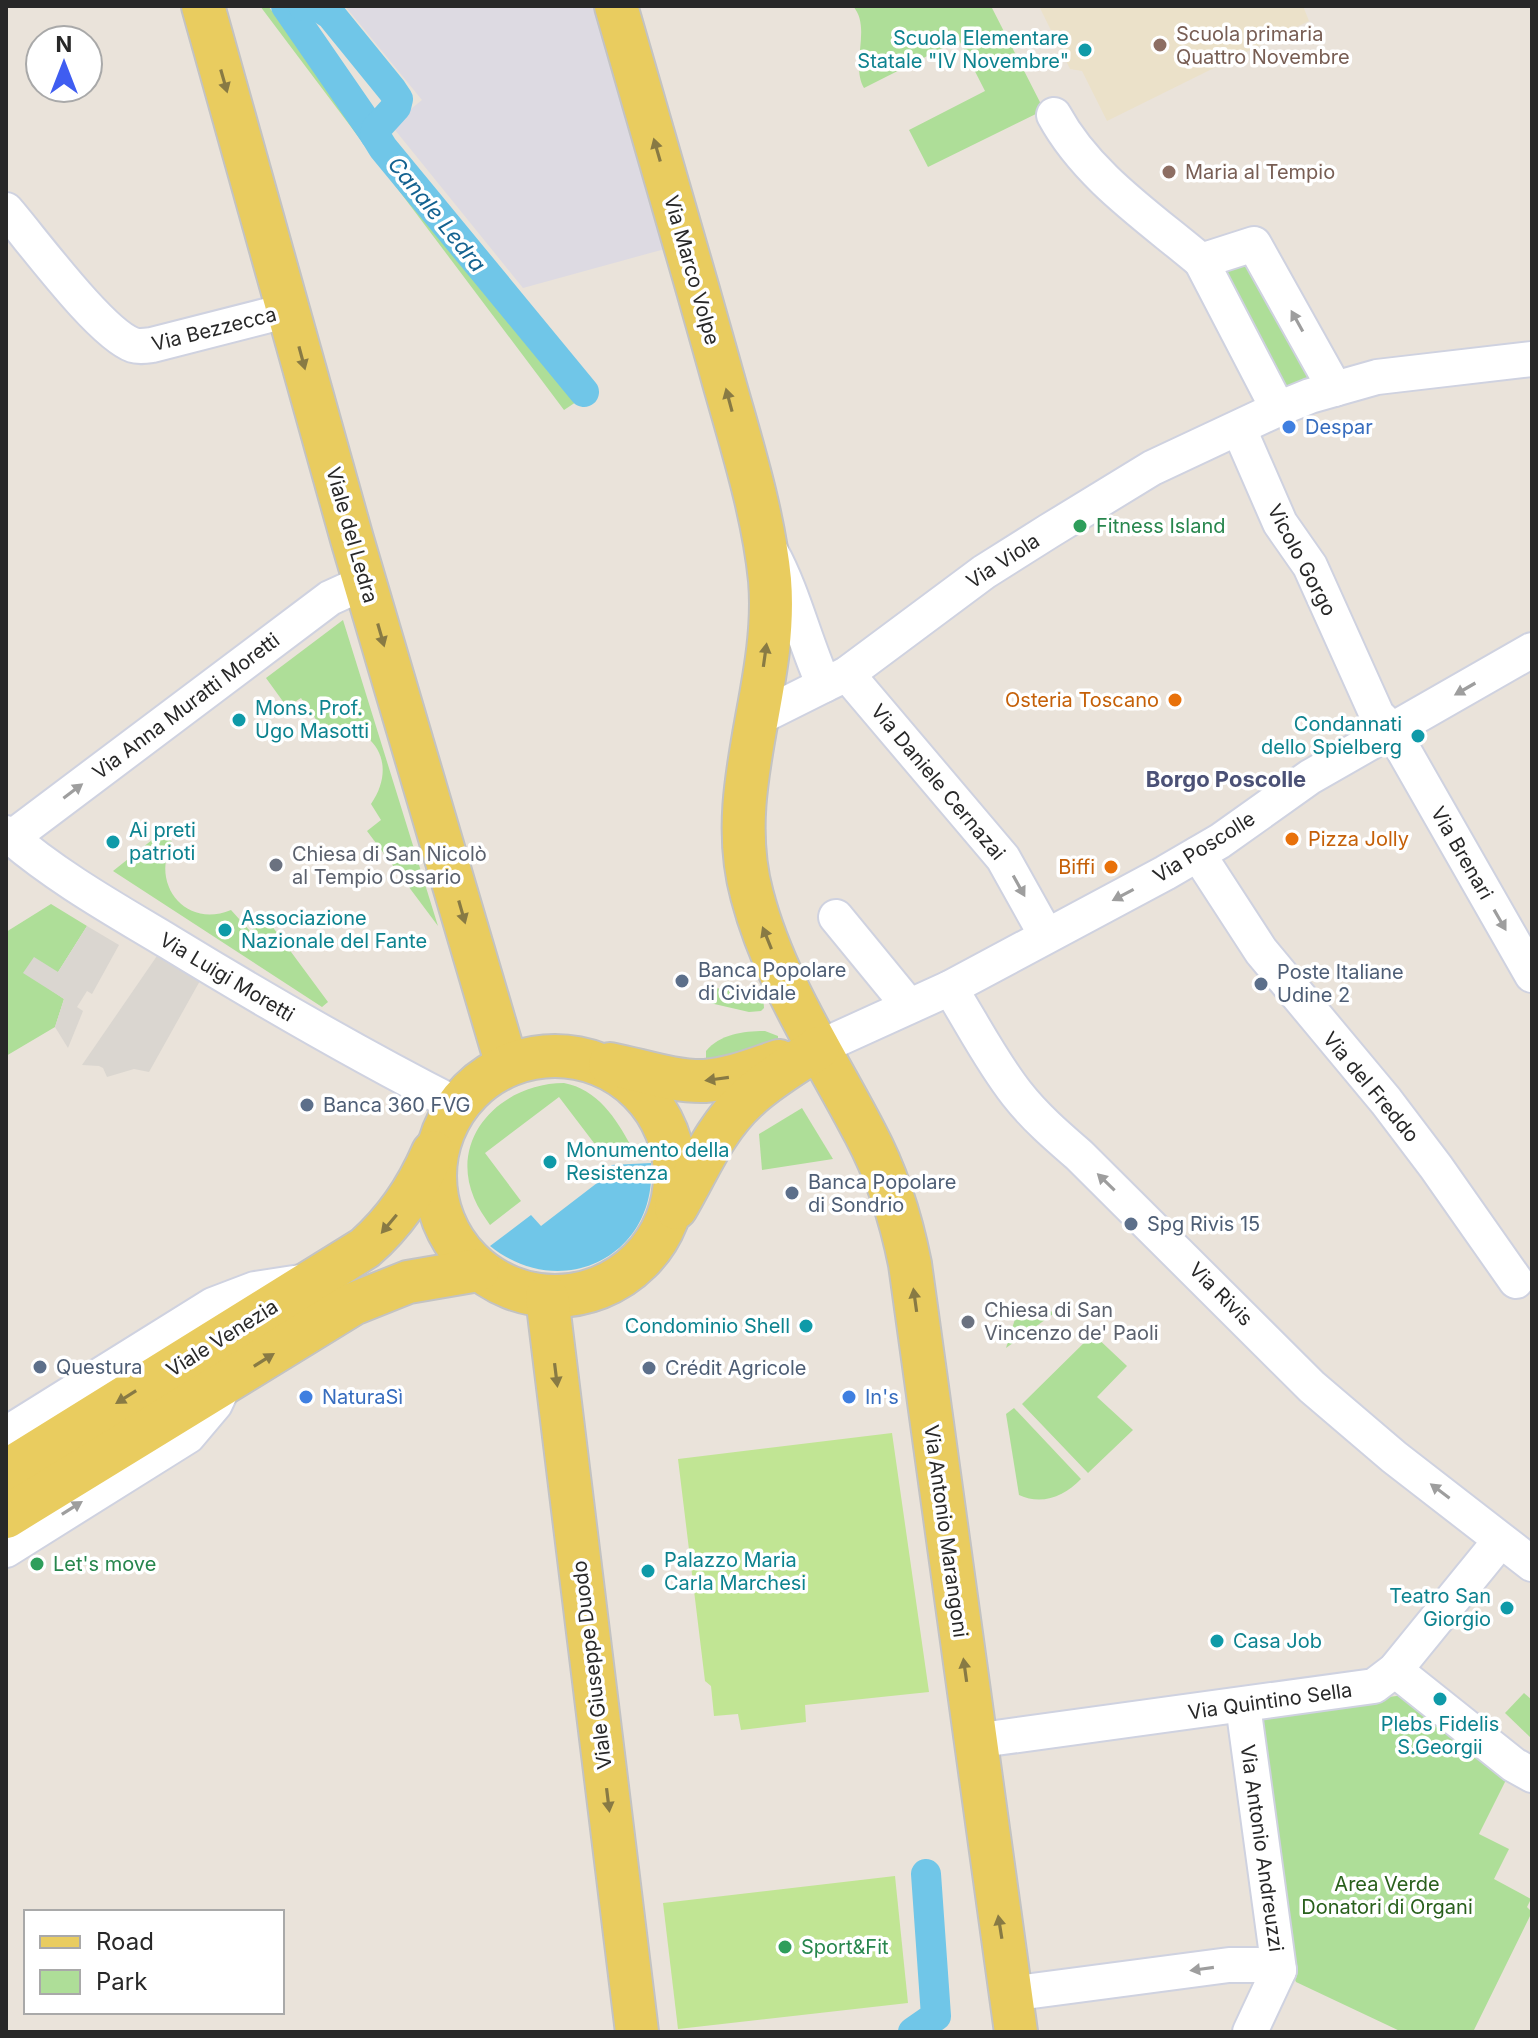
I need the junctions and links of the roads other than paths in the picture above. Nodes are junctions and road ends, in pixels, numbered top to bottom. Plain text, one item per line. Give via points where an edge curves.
1 (203, 6) edge
2 (616, 6) edge
3 (1054, 115) dead end
4 (6, 210) edge
5 (1201, 261) junction
6 (289, 310) junction
7 (1532, 359) edge
8 (1335, 389) junction
9 (1278, 409) junction
10 (1239, 429) junction
11 (763, 536) junction
12 (367, 587) junction
13 (1532, 650) edge
14 (835, 679) junction
15 (756, 719) junction
16 (1392, 730) junction
17 (8, 836) edge
18 (1198, 854) junction
19 (836, 917) dead end
20 (1046, 935) junction
21 (1532, 975) edge
22 (950, 988) junction
23 (909, 1006) junction
24 (818, 1048) junction
25 (583, 1060) junction
26 (506, 1062) junction
27 (450, 1119) junction
28 (659, 1238) junction
29 (478, 1270) junction
30 (315, 1280) junction
31 (1516, 1281) dead end
32 (547, 1297) junction
33 (226, 1383) junction
34 (6, 1434) edge
35 (6, 1471) edge
36 (6, 1517) edge
37 (1500, 1541) junction
38 (6, 1550) edge
39 (1532, 1564) edge
40 (1395, 1670) junction
41 (1243, 1705) junction
42 (974, 1741) junction
43 (1532, 1775) edge
44 (1279, 1970) junction
45 (1013, 2013) edge
46 (637, 2032) edge
47 (1250, 2032) edge

1 -> 6 main road, Viale del Ledra
11 -> 2 main road, Via Marco Volpe
3 - 5 street via 1103,177
4 - 6 street, Via Bezzecca via 93,313 135,345
8 -> 5 street via 1254,244
5 - 9 street
6 -> 12 main road, Viale del Ledra
7 - 8 street, Via Viola via 1377,377
8 - 9 street, Via Viola
9 - 10 street, Via Viola
10 - 14 street, Via Viola via 1152,468 1049,531
10 - 16 street, Vicolo Gorgo via 1280,523 1310,566 1377,715
11 - 14 street, Via Marco Volpe via 787,581 812,660
15 -> 11 main road, Via Marco Volpe via 770,601
17 -> 12 street, Via Anna Muratti Moretti via 330,598
12 -> 26 main road, Viale del Ledra
13 -> 16 street, Via Poscolle
14 - 15 street
14 -> 20 street, Via Daniele Cernazai via 1003,858
24 -> 15 main road, Via Marco Volpe via 761,925 745,865 743,803
16 - 18 street, Via Poscolle via 1310,777
16 -> 21 street, Via Brenari
17 - 27 street, Via Luigi Moretti via 157,934 390,1071
18 -> 20 street, Via Poscolle
18 - 31 street, Via del Freddo via 1261,951 1386,1101
19 - 23 street
20 - 22 street, Via Poscolle
22 - 23 street, Via Poscolle
37 -> 22 street, Via Rivis via 1312,1387 1043,1123 1002,1072
23 - 24 street, Via Poscolle
24 -> 25 main road via 703,1081
24 - 28 main road via 746,1099 728,1120
42 -> 24 main road, Via Antonio Marangoni via 902,1224 867,1135
25 - 26 main road via 546,1056
25 - 28 main road via 628,1081 663,1124 676,1169 669,1217
26 - 27 main road via 473,1087
27 - 29 main road via 434,1166 437,1205 452,1241
27 -> 30 main road, Viale Venezia via 423,1174 383,1233
28 - 32 main road via 615,1282 590,1293
29 - 32 main road via 508,1289
33 -> 29 main road, Viale Venezia via 353,1304 408,1282
30 - 34 street, Viale Venezia via 255,1289 213,1305
30 -> 35 main road, Viale Venezia
32 -> 46 main road, Viale Giuseppe Duodo
33 - 36 main road, Viale Venezia
38 -> 33 street, Viale Venezia via 188,1436
37 - 39 street, Via Rivis
37 - 40 street, Via Quintino Sella
40 - 41 street, Via Quintino Sella via 1361,1689
40 - 43 street
41 - 42 street, Via Quintino Sella
41 - 44 street, Via Antonio Andreuzzi
45 -> 42 main road, Via Antonio Marangoni
44 -> 45 street via 1229,1965
44 - 47 street, Via Antonio Andreuzzi

